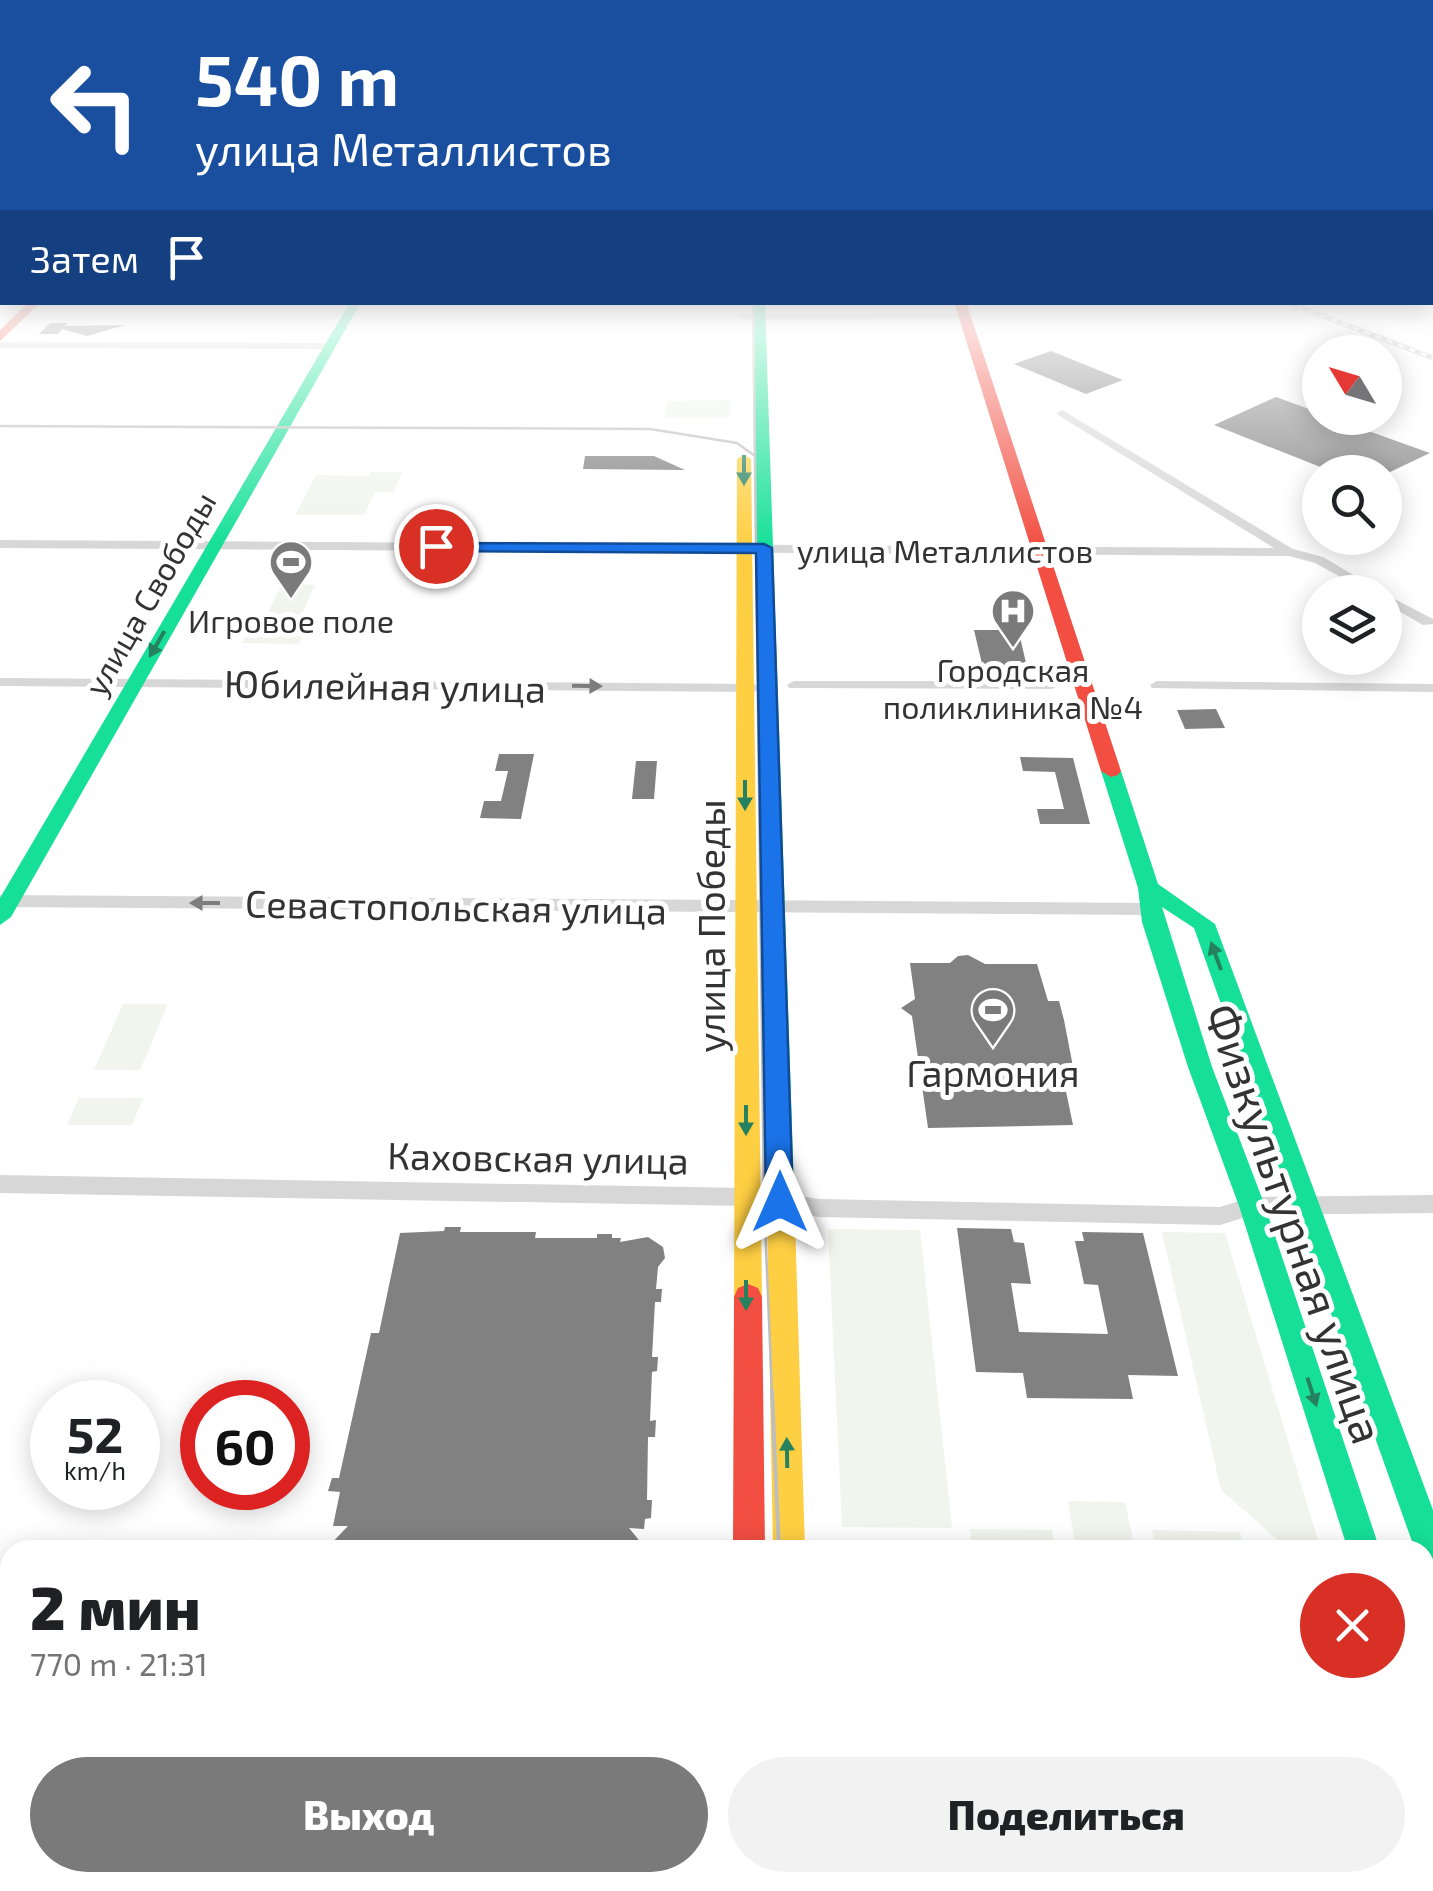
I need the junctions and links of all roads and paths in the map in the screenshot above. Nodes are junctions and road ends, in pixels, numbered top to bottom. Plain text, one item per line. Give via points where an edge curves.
1 (315, 370) edge
2 (752, 370) edge
3 (982, 370) edge
4 (1062, 412) dead end
5 (0, 544) edge
6 (214, 545) junction
7 (754, 548) junction
8 (1038, 550) junction
9 (1290, 552) junction
10 (1346, 575) edge
11 (1402, 607) edge
12 (1428, 622) dead end
13 (0, 682) edge
14 (135, 683) junction
15 (794, 685) dead end
16 (1157, 685) dead end
17 (1052, 686) dead end
18 (744, 688) junction
19 (769, 688) junction
20 (1433, 688) edge
21 (3, 906) edge
22 (1151, 906) junction
23 (734, 909) junction
24 (774, 909) junction
25 (0, 1184) edge
26 (746, 1197) junction
27 (780, 1202) junction
28 (1308, 1203) junction
29 (1433, 1204) edge
30 (1252, 1206) junction
31 (749, 1540) edge
32 (789, 1540) edge
33 (1361, 1540) edge
34 (1428, 1540) edge

1 - 6 main road, улица Свободы
2 - 7 main road, улица Победы
3 - 8 main road, Физкультурная улица
4 - 9 street
5 - 6 street, улица Металлистов
6 - 7 street, улица Металлистов
6 -> 14 main road, улица Свободы
7 - 8 street, улица Металлистов
7 - 18 main road, улица Победы
7 - 19 main road, улица Победы
8 - 9 street, улица Металлистов
8 - 22 main road, Физкультурная улица
9 - 10 street
11 - 12 street
13 - 14 street, Юбилейная улица
14 -> 18 street, Юбилейная улица
14 - 21 main road, улица Свободы
15 - 17 street
16 - 20 street
18 - 19 street, Юбилейная улица
18 -> 23 main road, улица Победы
19 - 24 main road, улица Победы
23 -> 21 street, Севастопольская улица
22 - 24 street, Севастопольская улица
28 -> 22 main road, Физкультурная улица via 1204,924 1183,908
22 - 30 main road, Физкультурная улица via 1204,1080
23 - 24 street, Севастопольская улица
23 -> 26 main road, улица Победы
24 - 27 main road, улица Победы
25 - 26 street, Каховская улица
26 - 27 main road, Каховская улица
26 -> 31 main road, улица Победы
27 - 30 street, Каховская улица via 1220,1216
32 -> 27 main road, улица Победы
28 - 29 street, Каховская улица
28 - 30 street, Каховская улица
28 - 34 main road, Физкультурная улица
30 -> 33 main road, Физкультурная улица

